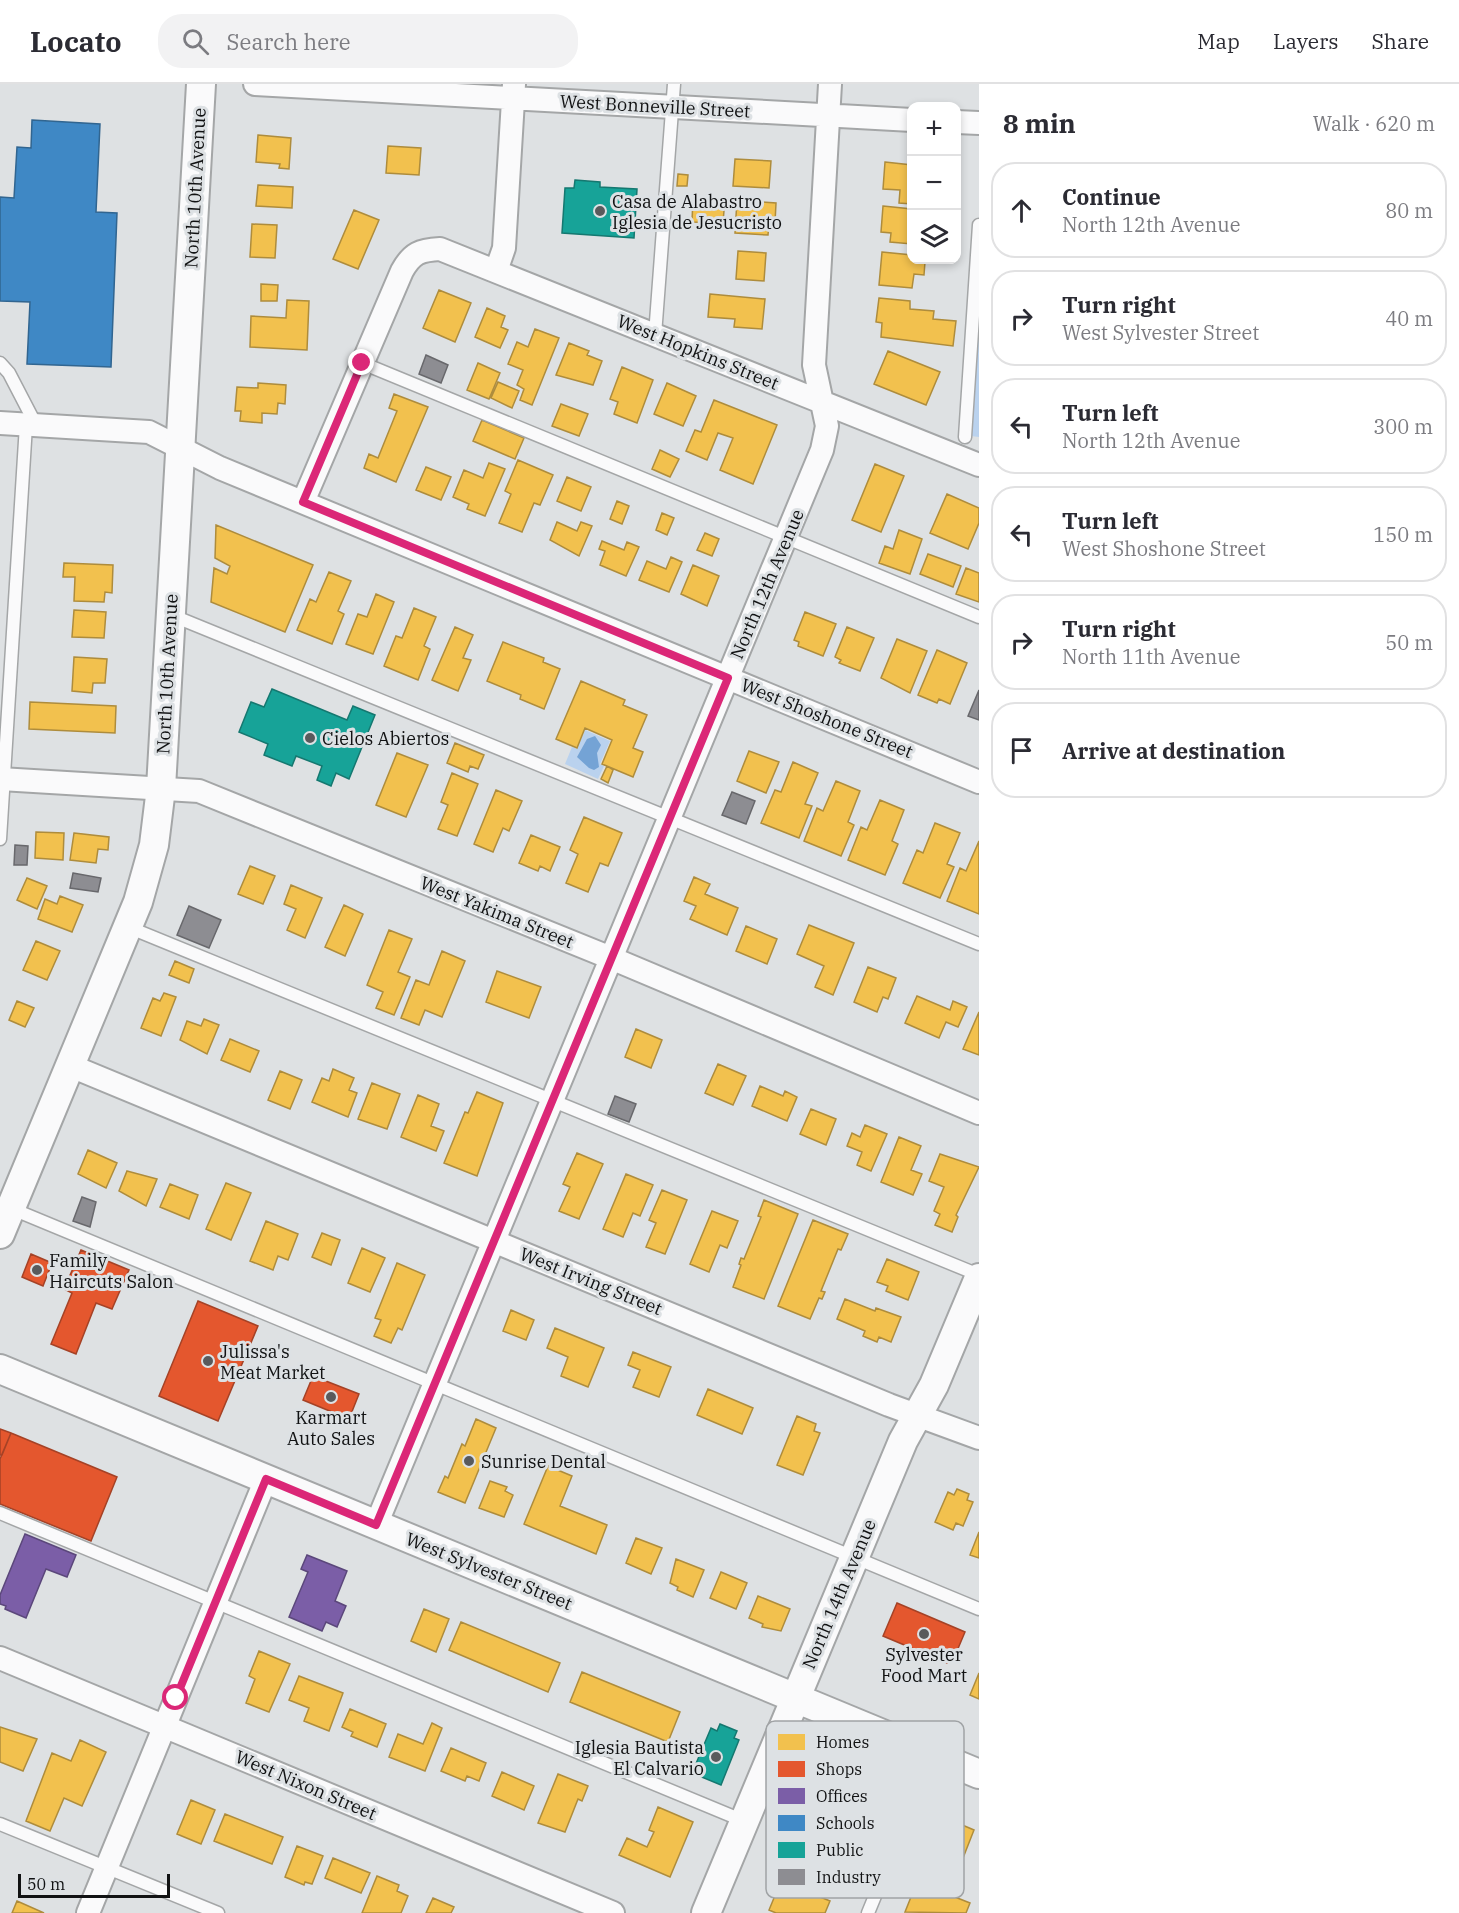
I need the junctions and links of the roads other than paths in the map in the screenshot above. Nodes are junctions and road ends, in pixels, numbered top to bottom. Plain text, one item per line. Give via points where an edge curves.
1 (201, 84) edge
2 (255, 84) edge
3 (674, 84) edge
4 (830, 84) edge
5 (358, 87) edge
6 (513, 91) edge
7 (671, 107) junction
8 (829, 115) junction
9 (907, 120) edge
10 (961, 122) edge
11 (979, 123) edge
12 (979, 225) edge
13 (496, 271) junction
14 (655, 335) junction
15 (0, 363) edge
16 (362, 363) junction
17 (824, 403) junction
18 (0, 423) edge
19 (31, 425) junction
20 (965, 437) dead end
21 (180, 447) junction
22 (979, 465) edge
23 (303, 502) junction
24 (786, 537) junction
25 (170, 615) junction
26 (979, 616) edge
27 (728, 678) junction
28 (2, 779) edge
29 (979, 782) edge
30 (161, 788) junction
31 (669, 818) junction
32 (0, 839) edge
33 (128, 927) junction
34 (979, 944) edge
35 (611, 958) junction
36 (71, 1066) junction
37 (552, 1101) junction
38 (979, 1113) edge
39 (4, 1215) edge
40 (494, 1241) junction
41 (979, 1276) edge
42 (0, 1369) edge
43 (435, 1383) junction
44 (918, 1414) junction
45 (979, 1438) edge
46 (266, 1479) junction
47 (0, 1513) edge
48 (376, 1525) junction
49 (854, 1559) junction
50 (215, 1603) junction
51 (979, 1610) edge
52 (0, 1658) edge
53 (796, 1698) junction
54 (786, 1721) edge
55 (851, 1721) edge
56 (165, 1726) junction
57 (964, 1768) edge
58 (766, 1769) edge
59 (979, 1774) edge
60 (744, 1821) junction
61 (0, 1824) edge
62 (107, 1867) junction
63 (874, 1898) edge
64 (88, 1913) edge
65 (218, 1913) edge
66 (613, 1913) edge
67 (706, 1913) edge
68 (868, 1913) edge

1 - 21 street, North 10th Avenue
2 - 5 street, West Bonneville Street
3 - 7 lane
4 - 8 street, North 12th Avenue
5 - 6 street, West Bonneville Street
6 - 7 street, West Bonneville Street
6 - 13 street via 504,248
7 - 8 street, West Bonneville Street
7 - 14 lane
8 - 9 street, West Bonneville Street
8 - 17 street, North 12th Avenue via 814,365
10 - 11 street
12 - 20 lane
13 - 14 street, West Hopkins Street
13 - 16 street, West Hopkins Street via 440,249 416,252 402,271
14 - 17 street, West Hopkins Street
15 - 19 lane via 9,373
16 - 23 street
16 - 24 lane
17 - 22 street, West Hopkins Street
17 - 24 street, North 12th Avenue via 826,438
18 - 19 street, West Shoshone Street
19 - 21 street, West Shoshone Street via 149,432
19 - 28 lane
21 - 23 street, West Shoshone Street
21 - 25 street, North 10th Avenue
23 - 27 street, West Shoshone Street
24 - 26 lane
24 - 27 street, North 12th Avenue
25 - 30 street, North 10th Avenue
25 - 31 lane
27 - 29 street, West Shoshone Street
27 - 31 street, North 12th Avenue
28 - 30 street, West Yakima Street
28 - 32 lane
30 - 33 street, North 10th Avenue via 150,863
30 - 35 street, West Yakima Street via 199,791
31 - 34 lane
31 - 35 street, North 12th Avenue
33 - 36 street, North 10th Avenue
33 - 37 lane
35 - 37 street, North 12th Avenue
35 - 38 street, West Yakima Street
36 - 39 street, North 10th Avenue
36 - 40 street, West Irving Street
37 - 40 street, North 12th Avenue
37 - 41 lane
39 - 43 lane
40 - 43 street, North 12th Avenue
40 - 44 street, West Irving Street
41 - 44 street, North 14th Avenue
42 - 46 street, West Sylvester Street
43 - 48 street, North 12th Avenue
43 - 49 lane
44 - 45 street, West Irving Street
44 - 49 street, North 14th Avenue
46 - 48 street, West Sylvester Street
46 - 50 street
47 - 50 lane
48 - 53 street, West Sylvester Street
49 - 51 lane
49 - 53 street, North 14th Avenue
50 - 56 street
50 - 60 lane
52 - 56 street, West Nixon Street
53 - 54 street, North 14th Avenue
53 - 55 street, West Sylvester Street
56 - 62 street
56 - 66 street, West Nixon Street
57 - 59 street, West Sylvester Street
58 - 60 street, North 14th Avenue
60 - 67 street, North 14th Avenue
61 - 62 lane
62 - 64 street
62 - 65 lane
63 - 68 lane

